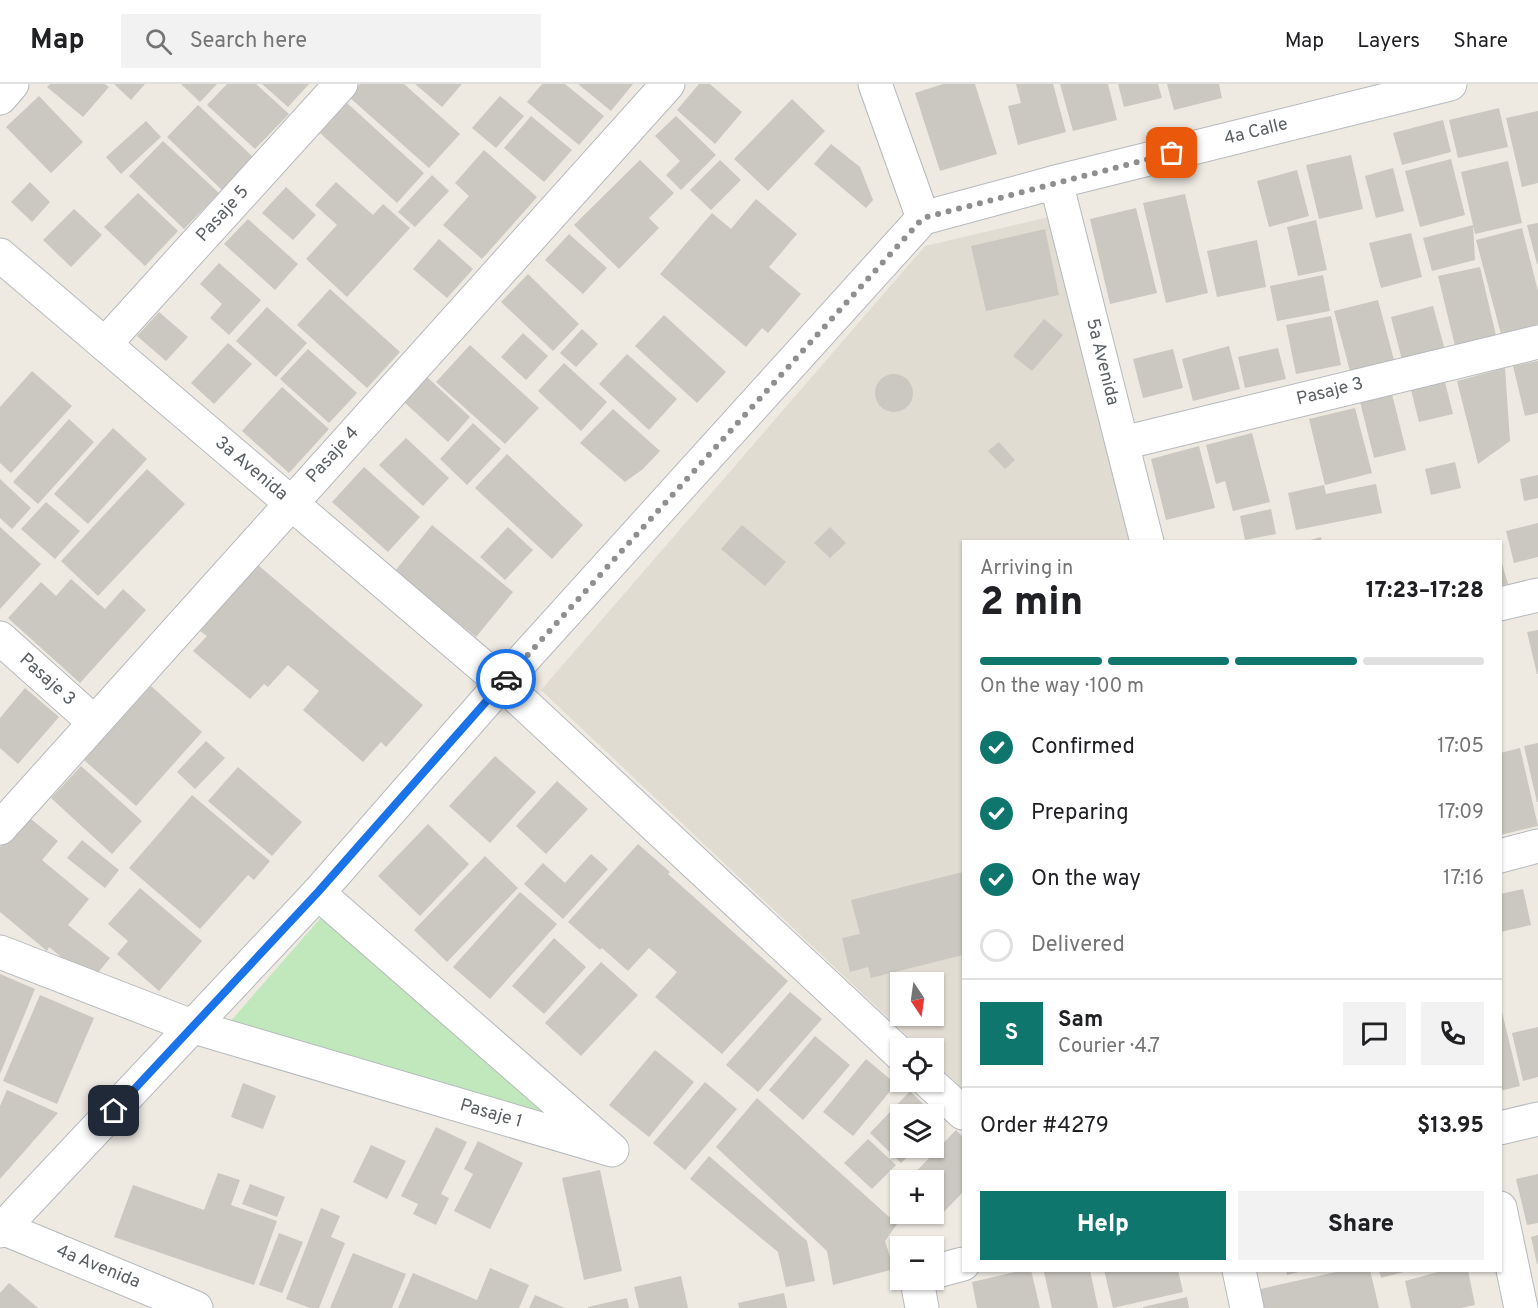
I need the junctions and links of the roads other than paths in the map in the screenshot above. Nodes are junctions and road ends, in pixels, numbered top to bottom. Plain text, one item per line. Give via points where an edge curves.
1 (12, 84) edge
2 (341, 84) edge
3 (668, 84) edge
4 (875, 84) edge
5 (1450, 84) edge
6 (0, 98) edge
7 (1056, 182) junction
8 (923, 218) junction
9 (0, 255) edge
10 (1538, 342) edge
11 (105, 344) junction
12 (1123, 443) junction
13 (291, 502) junction
14 (1147, 540) edge
15 (1538, 595) edge
16 (1502, 604) edge
17 (0, 638) edge
18 (502, 683) junction
19 (94, 722) junction
20 (0, 828) edge
21 (1538, 846) edge
22 (1502, 855) edge
23 (318, 892) junction
24 (0, 952) edge
25 (194, 1027) junction
26 (890, 1045) edge
27 (940, 1092) edge
28 (962, 1112) edge
29 (1538, 1119) edge
30 (1502, 1128) edge
31 (1502, 1218) edge
32 (1, 1229) edge
33 (962, 1264) edge
34 (944, 1269) edge
35 (1239, 1272) edge
36 (918, 1290) edge
37 (196, 1308) edge
38 (922, 1308) edge
39 (1246, 1308) edge
40 (1521, 1308) edge

1 - 6 street
2 - 11 street, Pasaje 5
3 - 13 street, Pasaje 4
4 - 8 street
5 - 7 street, 4a Calle
7 - 8 street, 4a Calle
7 - 12 street, 5a Avenida
8 - 18 street
9 - 11 street, 3a Avenida
10 - 12 street, Pasaje 3
11 - 13 street, 3a Avenida
12 - 14 street, 5a Avenida
13 - 18 street, 3a Avenida
13 - 19 street, Pasaje 4
15 - 16 street
17 - 19 street, Pasaje 3
18 - 23 street
18 - 26 street, 3a Avenida
19 - 20 street, Pasaje 4
21 - 22 street
23 - 25 street
23 - 25 street, Pasaje 1 via 612,1150
24 - 25 street, Pasaje 1
25 - 32 street
27 - 28 street
29 - 30 street
31 - 40 street
32 - 37 street, 4a Avenida
33 - 34 street
35 - 39 street
36 - 38 street

